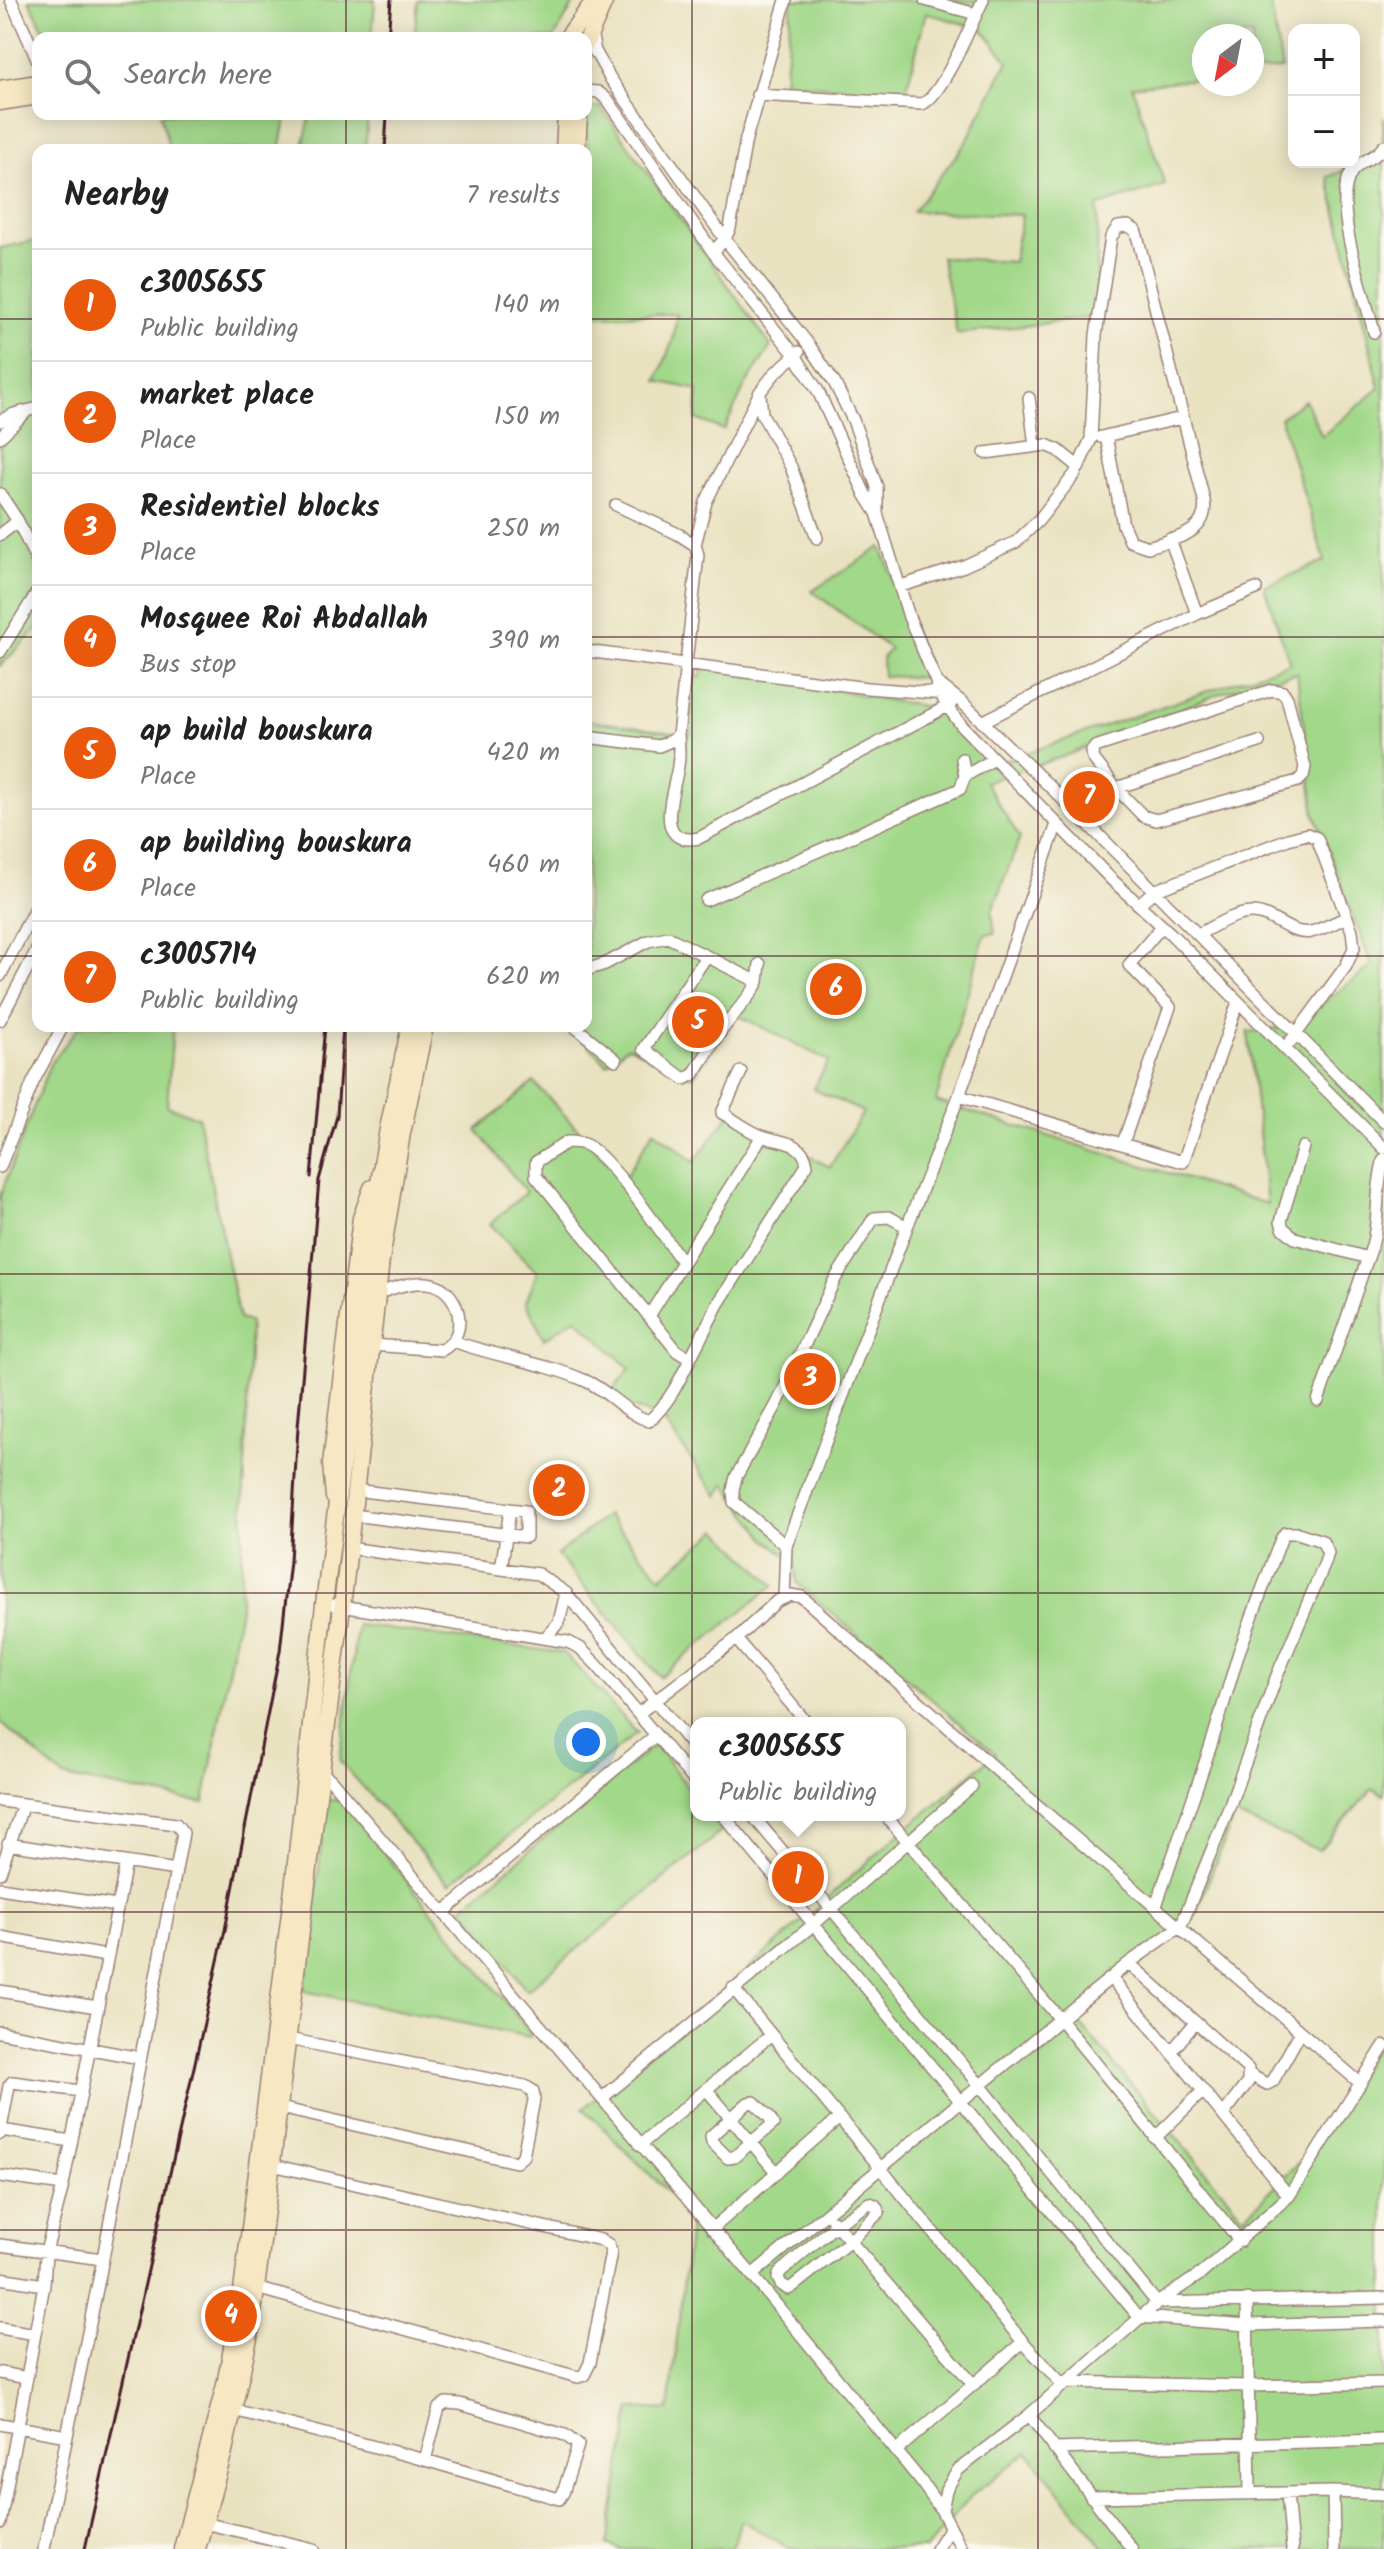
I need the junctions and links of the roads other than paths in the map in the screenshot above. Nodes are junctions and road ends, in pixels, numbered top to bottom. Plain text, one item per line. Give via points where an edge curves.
1 (11, 0) edge
2 (595, 0) edge
3 (605, 0) edge
4 (786, 0) edge
5 (925, 0) edge
6 (983, 0) edge
7 (976, 14) junction
8 (571, 32) edge
9 (585, 32) edge
10 (587, 32) edge
11 (32, 47) edge
12 (592, 47) edge
13 (610, 78) junction
14 (32, 84) edge
15 (0, 89) edge
16 (592, 91) edge
17 (757, 95) junction
18 (32, 97) edge
19 (0, 102) edge
20 (566, 120) edge
21 (579, 120) edge
22 (564, 144) edge
23 (577, 144) edge
24 (1384, 146) edge
25 (725, 239) junction
26 (713, 252) junction
27 (1374, 332) dead end
28 (809, 345) junction
29 (795, 355) junction
30 (760, 392) junction
31 (1029, 398) dead end
32 (32, 409) edge
33 (32, 410) edge
34 (1182, 418) junction
35 (0, 421) edge
36 (1106, 436) junction
37 (0, 437) edge
38 (1091, 439) junction
39 (1035, 446) junction
40 (985, 453) dead end
41 (1079, 467) junction
42 (0, 494) edge
43 (616, 505) dead end
44 (877, 513) junction
45 (18, 521) junction
46 (0, 535) edge
47 (817, 538) dead end
48 (1170, 539) junction
49 (695, 545) junction
50 (32, 551) edge
51 (901, 586) junction
52 (1256, 589) dead end
53 (32, 601) edge
54 (1197, 614) junction
55 (0, 652) edge
56 (592, 652) edge
57 (684, 664) junction
58 (947, 695) junction
59 (982, 722) junction
60 (678, 735) junction
61 (592, 738) edge
62 (1259, 742) dead end
63 (962, 759) dead end
64 (994, 759) junction
65 (965, 776) junction
66 (1116, 788) junction
67 (1069, 805) junction
68 (1057, 824) junction
69 (1154, 891) junction
70 (706, 900) dead end
71 (1139, 904) junction
72 (32, 914) edge
73 (1347, 917) junction
74 (1162, 926) junction
75 (1199, 934) junction
76 (706, 957) junction
77 (32, 960) edge
78 (760, 964) dead end
79 (592, 967) edge
80 (1, 971) edge
81 (22, 979) junction
82 (758, 982) junction
83 (0, 990) edge
84 (13, 997) junction
85 (1238, 1002) junction
86 (0, 1020) edge
87 (60, 1032) edge
88 (409, 1032) edge
89 (424, 1032) edge
90 (581, 1032) edge
91 (1296, 1034) junction
92 (1285, 1049) junction
93 (616, 1060) dead end
94 (741, 1072) dead end
95 (959, 1096) junction
96 (1384, 1122) edge
97 (762, 1136) junction
98 (1123, 1143) junction
99 (1303, 1147) dead end
100 (1384, 1148) edge
101 (1384, 1159) edge
102 (0, 1167) edge
103 (907, 1227) junction
104 (1368, 1258) junction
105 (682, 1262) junction
106 (376, 1294) junction
107 (649, 1316) junction
108 (453, 1341) junction
109 (371, 1345) junction
110 (690, 1359) junction
111 (1318, 1401) dead end
112 (354, 1490) junction
113 (510, 1510) junction
114 (345, 1512) junction
115 (505, 1535) junction
116 (786, 1546) junction
117 (348, 1548) junction
118 (501, 1569) junction
119 (566, 1593) junction
120 (784, 1598) junction
121 (324, 1604) junction
122 (342, 1606) junction
123 (546, 1637) junction
124 (736, 1639) junction
125 (654, 1701) junction
126 (638, 1714) junction
127 (802, 1717) edge
128 (656, 1735) junction
129 (690, 1743) edge
130 (320, 1771) junction
131 (690, 1776) edge
132 (972, 1786) dead end
133 (0, 1801) edge
134 (23, 1804) junction
135 (728, 1821) edge
136 (757, 1821) edge
137 (890, 1821) edge
138 (908, 1841) junction
139 (8, 1844) junction
140 (126, 1863) junction
141 (176, 1870) junction
142 (0, 1873) edge
143 (0, 1888) edge
144 (116, 1906) junction
145 (1156, 1906) junction
146 (831, 1907) junction
147 (444, 1912) junction
148 (814, 1924) junction
149 (1181, 1926) junction
150 (0, 1937) edge
151 (106, 1956) junction
152 (1129, 1963) junction
153 (1111, 1978) junction
154 (733, 1988) junction
155 (0, 1991) edge
156 (97, 2007) junction
157 (1060, 2019) junction
158 (1195, 2023) junction
159 (0, 2032) edge
160 (1300, 2033) junction
161 (771, 2035) junction
162 (288, 2039) junction
163 (1384, 2046) edge
164 (89, 2049) junction
165 (1171, 2052) junction
166 (140, 2058) junction
167 (1250, 2075) junction
168 (1359, 2082) junction
169 (980, 2085) junction
170 (707, 2090) junction
171 (81, 2091) junction
172 (1203, 2091) junction
173 (602, 2098) junction
174 (962, 2101) junction
175 (280, 2108) junction
176 (1223, 2115) junction
177 (730, 2118) junction
178 (839, 2118) junction
179 (0, 2132) edge
180 (1155, 2138) junction
181 (71, 2141) junction
182 (751, 2143) junction
183 (640, 2145) junction
184 (272, 2165) junction
185 (880, 2169) junction
186 (777, 2173) junction
187 (0, 2176) edge
188 (63, 2185) junction
189 (1289, 2196) junction
190 (827, 2214) junction
191 (836, 2225) junction
192 (712, 2229) junction
193 (850, 2241) junction
194 (1240, 2241) junction
195 (0, 2245) edge
196 (46, 2252) junction
197 (102, 2259) junction
198 (752, 2275) junction
199 (0, 2278) edge
200 (44, 2285) junction
201 (256, 2288) junction
202 (1384, 2298) edge
203 (1247, 2299) junction
204 (1157, 2303) junction
205 (1139, 2317) junction
206 (1384, 2321) edge
207 (1248, 2325) junction
208 (0, 2328) edge
209 (35, 2334) junction
210 (1023, 2342) junction
211 (0, 2373) edge
212 (27, 2378) junction
213 (1384, 2383) edge
214 (973, 2384) junction
215 (1064, 2384) junction
216 (1247, 2386) junction
217 (234, 2410) junction
218 (1029, 2415) junction
219 (0, 2424) edge
220 (18, 2427) junction
221 (67, 2436) junction
222 (1384, 2440) edge
223 (1249, 2443) junction
224 (1054, 2449) junction
225 (896, 2451) junction
226 (425, 2460) junction
227 (5, 2469) edge
228 (1333, 2492) junction
229 (1287, 2493) junction
230 (1250, 2494) junction
231 (1384, 2494) edge
232 (1091, 2497) junction
233 (942, 2511) junction
234 (0, 2523) edge
235 (204, 2523) junction
236 (949, 2529) junction
237 (294, 2547) edge
238 (44, 2549) edge
239 (182, 2549) edge
240 (197, 2549) edge
241 (314, 2549) edge
242 (936, 2549) edge
243 (962, 2549) edge
244 (1132, 2549) edge
245 (1292, 2549) edge
246 (1334, 2549) edge

1 - 11 street
2 - 8 street
2 - 9 street
3 - 10 street
4 - 17 street
5 - 7 street
6 - 7 street
7 - 17 street via 934,98 922,104
12 - 13 street
13 - 16 street
13 - 25 street
14 - 15 street
16 - 26 street via 608,100
17 - 25 street
18 - 19 street
20 - 22 street
21 - 23 street
24 - 27 street via 1352,170 1343,194
25 - 26 street
25 - 28 street
26 - 29 street
28 - 29 street
28 - 44 street via 853,420 877,487
29 - 30 street
29 - 44 street via 828,409
30 - 47 street via 762,414 791,467
30 - 49 street via 706,502
31 - 39 street
32 - 35 street
33 - 37 street
34 - 36 street
34 - 38 street via 1138,239 1133,228 1120,226 1113,232 1106,262 1096,335
34 - 48 street via 1205,509 1197,528
36 - 38 street
36 - 48 street via 1125,535 1142,547
38 - 41 street
39 - 40 street
39 - 41 street via 1052,447
41 - 51 street via 1016,542
42 - 45 street
43 - 49 street
44 - 51 street
45 - 46 street
45 - 50 street
48 - 54 street
49 - 57 street
51 - 58 street via 909,617
52 - 54 street
53 - 55 street
54 - 59 street
56 - 57 street
57 - 58 street
57 - 60 street
58 - 59 street
58 - 60 street via 689,840 670,826
58 - 64 street
59 - 67 street
60 - 61 street via 659,746
62 - 66 street
63 - 65 street
64 - 65 street
64 - 68 street
65 - 70 street via 960,789
66 - 66 street via 1143,816 1156,820 1298,781 1305,767 1285,694 1272,690 1095,747 1093,758
66 - 67 street
67 - 69 street
68 - 71 street
68 - 95 street
69 - 71 street
69 - 73 street via 1313,834 1322,845
69 - 75 street
71 - 74 street
72 - 80 street
73 - 75 street via 1307,932 1251,913
73 - 91 street via 1352,954
74 - 85 street
74 - 98 street via 1129,965 1170,1007
75 - 91 street
76 - 79 street via 662,937
76 - 82 street
76 - 82 street via 644,1049 684,1079 693,1075
77 - 81 street
78 - 82 street
80 - 81 street
81 - 84 street
83 - 84 street
84 - 86 street
85 - 92 street
85 - 98 street via 1183,1162
87 - 102 street via 33,1082
88 - 114 street via 382,1166 361,1218 331,1464 332,1487
89 - 106 street
90 - 93 street
91 - 92 street
91 - 96 street
92 - 100 street
94 - 97 street via 722,1113
95 - 98 street
95 - 103 street
97 - 105 street
97 - 110 street via 794,1145 807,1165 718,1304
99 - 104 street via 1283,1228 1295,1238
101 - 104 street
103 - 116 street
103 - 116 street via 881,1216 872,1221 835,1279 777,1404 736,1477 734,1502
104 - 111 street
105 - 107 street
105 - 107 street via 621,1181 585,1145 567,1142 536,1162 536,1176
106 - 108 street via 425,1282 444,1289 458,1310
106 - 109 street
107 - 110 street
108 - 109 street via 434,1351
108 - 110 street via 590,1382 616,1404 649,1421 672,1394
109 - 112 street
112 - 113 street
112 - 114 street
113 - 115 street
113 - 115 street via 526,1511 526,1537
114 - 115 street
114 - 117 street
114 - 121 street
115 - 118 street
116 - 120 street
117 - 118 street
117 - 122 street
118 - 119 street via 538,1574
119 - 123 street via 559,1622
119 - 125 street
120 - 124 street
120 - 145 street via 796,1595 812,1603
121 - 122 street
121 - 239 street via 241,2299 225,2385
122 - 123 street
122 - 130 street
123 - 126 street via 580,1648
124 - 125 street
124 - 127 street
125 - 126 street
125 - 129 street
126 - 128 street
128 - 131 street
128 - 147 street
130 - 147 street
130 - 162 street
132 - 138 street
133 - 134 street
134 - 139 street
134 - 141 street via 176,1824 183,1833
135 - 148 street
136 - 146 street
137 - 138 street
138 - 146 street
138 - 157 street
139 - 140 street
139 - 142 street
140 - 141 street
140 - 144 street
141 - 166 street
143 - 144 street
144 - 151 street
145 - 149 street
145 - 149 street via 1281,1539 1290,1532 1322,1541 1328,1553 1325,1563
146 - 148 street
146 - 169 street
147 - 173 street
148 - 154 street
148 - 174 street
149 - 152 street
149 - 160 street
150 - 151 street
151 - 156 street
152 - 153 street
152 - 158 street
153 - 157 street
153 - 165 street
154 - 161 street
154 - 173 street
155 - 156 street
156 - 164 street
157 - 169 street
157 - 180 street
158 - 165 street
158 - 167 street
159 - 164 street
160 - 167 street via 1273,2081 1267,2084
160 - 168 street
161 - 170 street
161 - 178 street
162 - 175 street
162 - 175 street via 525,2086 533,2091 534,2100 523,2156 516,2162
163 - 168 street
164 - 166 street
164 - 171 street
165 - 172 street
166 - 197 street
167 - 176 street
168 - 189 street
169 - 174 street
169 - 204 street
170 - 177 street
170 - 183 street
171 - 179 street via 12,2082
171 - 181 street
172 - 176 street
172 - 180 street
173 - 183 street
174 - 185 street
174 - 205 street
175 - 184 street
176 - 189 street
177 - 182 street
177 - 182 street via 712,2134 712,2142 729,2159
177 - 182 street via 754,2102 773,2121
178 - 185 street
178 - 186 street
179 - 181 street
180 - 194 street
181 - 188 street
182 - 186 street
183 - 192 street
184 - 201 street
184 - 201 street via 601,2240 611,2252 590,2363 578,2377
185 - 190 street
185 - 210 street
186 - 192 street
187 - 188 street
188 - 196 street
189 - 194 street
190 - 191 street
190 - 198 street
191 - 193 street
191 - 193 street via 869,2203 879,2209
191 - 193 street via 780,2272 781,2284 792,2287
192 - 198 street
193 - 214 street
194 - 204 street
195 - 196 street
196 - 197 street
196 - 200 street
197 - 221 street
198 - 225 street
199 - 200 street
200 - 209 street
201 - 217 street
202 - 203 street
203 - 204 street
203 - 207 street
204 - 205 street
205 - 207 street
205 - 215 street
206 - 207 street
207 - 216 street
208 - 209 street
209 - 212 street
210 - 214 street
210 - 215 street
211 - 212 street
212 - 220 street
213 - 216 street
214 - 225 street
215 - 216 street
215 - 218 street
216 - 223 street
217 - 226 street
217 - 235 street
218 - 224 street
218 - 233 street via 958,2470
219 - 220 street
220 - 221 street
220 - 227 street
221 - 238 street
222 - 223 street
223 - 224 street
223 - 230 street
224 - 232 street
225 - 233 street
226 - 226 street via 439,2408 446,2403 565,2435 578,2445 559,2499
227 - 234 street
228 - 229 street
228 - 231 street
228 - 246 street
229 - 230 street
229 - 245 street
230 - 232 street
232 - 244 street
233 - 236 street
235 - 237 street
235 - 240 street
236 - 242 street
236 - 243 street
237 - 241 street

